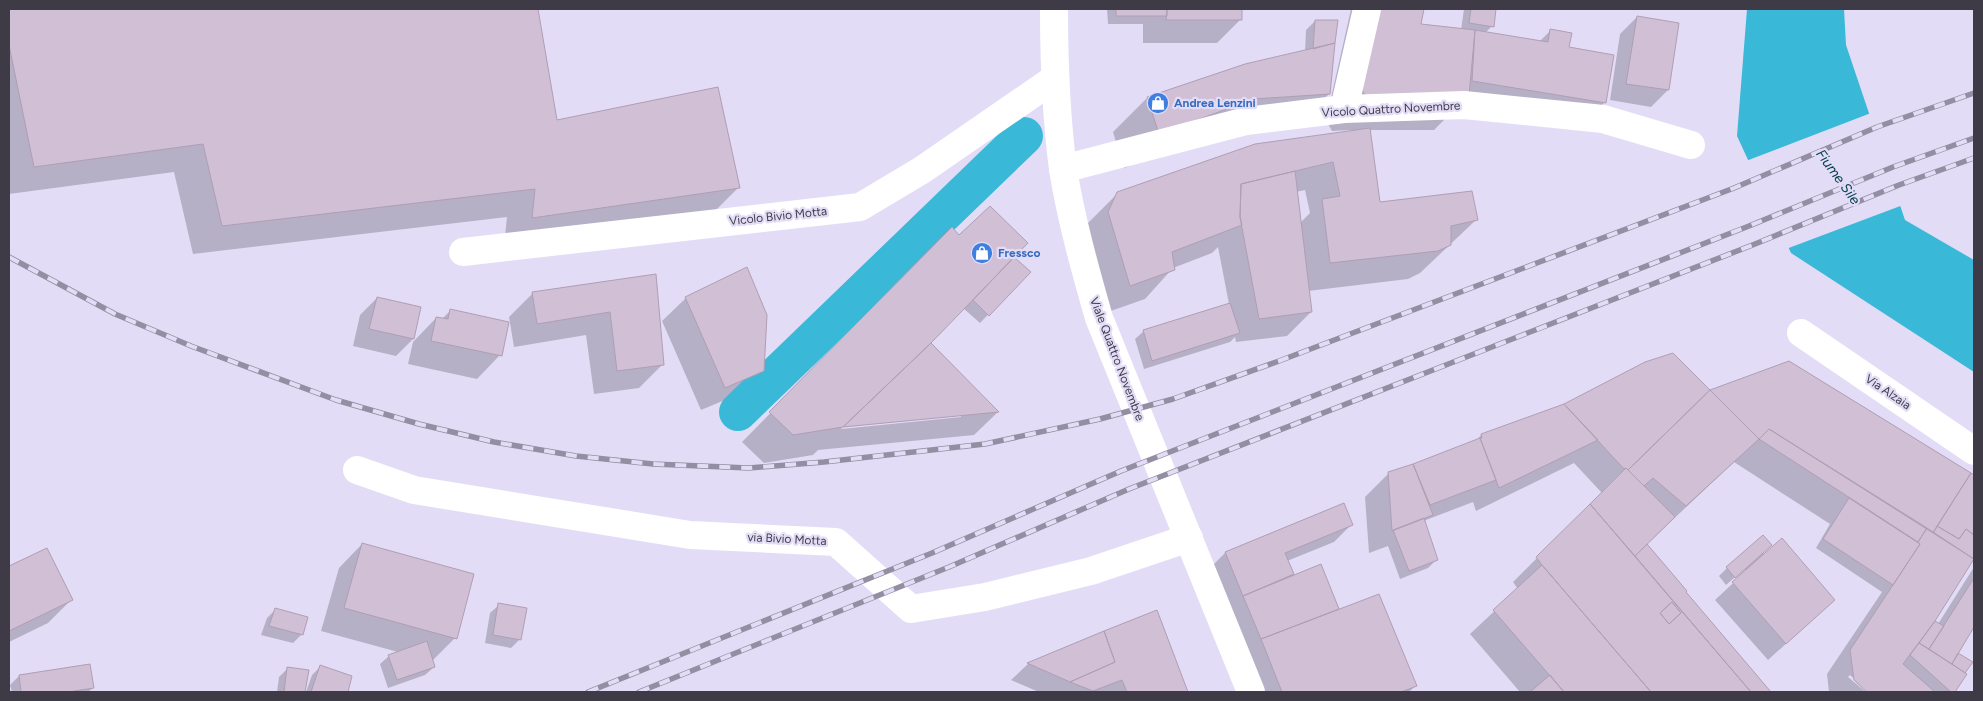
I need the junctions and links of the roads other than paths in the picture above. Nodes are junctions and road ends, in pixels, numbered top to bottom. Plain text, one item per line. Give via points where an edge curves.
1 (1054, 9) edge
2 (1367, 9) edge
3 (1054, 79) junction
4 (1344, 109) junction
5 (1691, 145) dead end
6 (1063, 169) junction
7 (463, 252) dead end
8 (1801, 333) dead end
9 (1974, 451) edge
10 (357, 470) dead end
11 (1189, 538) junction
12 (1252, 692) edge

1 - 3 street, Viale Quattro Novembre
2 - 4 street
3 - 6 street, Viale Quattro Novembre
3 - 7 street, Vicolo Bivio Motta via 922,170 860,207
4 - 5 street, Vicolo Quattro Novembre via 1464,105 1603,119
4 - 6 street, Vicolo Quattro Novembre via 1246,121
6 - 11 street, Viale Quattro Novembre via 1099,318
8 - 9 street, Via Alzaia
10 - 11 street, via Bivio Motta via 414,490 690,535 836,542 911,609 985,597 1092,571
11 - 12 street, Viale Quattro Novembre

